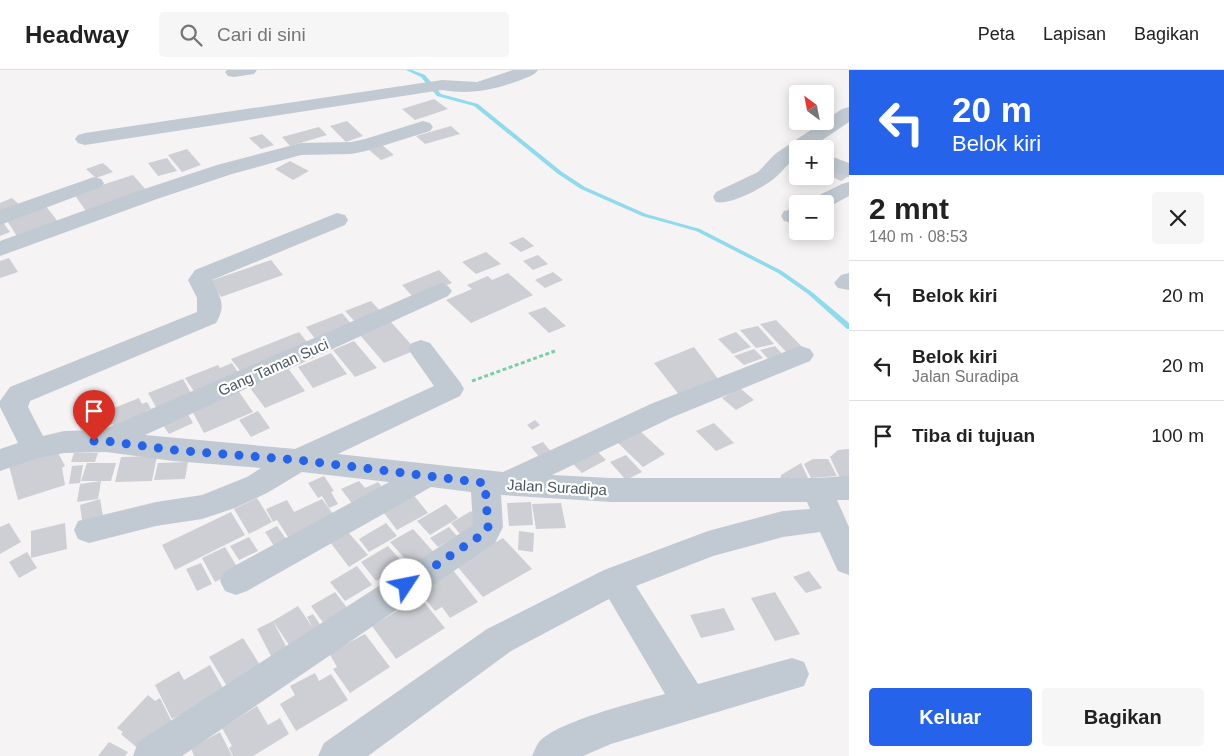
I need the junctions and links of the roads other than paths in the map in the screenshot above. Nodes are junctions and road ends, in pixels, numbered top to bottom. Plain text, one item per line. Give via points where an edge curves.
1 (529, 70) edge
2 (849, 113) edge
3 (423, 127) dead end
4 (85, 139) dead end
5 (810, 140) edge
6 (789, 154) edge
7 (834, 164) edge
8 (849, 171) edge
9 (94, 184) dead end
10 (849, 188) edge
11 (834, 196) edge
12 (724, 197) dead end
13 (0, 218) edge
14 (337, 220) dead end
15 (0, 249) edge
16 (440, 291) dead end
17 (422, 349) dead end
18 (801, 355) dead end
19 (106, 441) junction
20 (35, 448) junction
21 (0, 460) edge
22 (298, 460) junction
23 (425, 476) junction
24 (495, 484) junction
25 (849, 488) edge
26 (823, 505) junction
27 (88, 530) dead end
28 (849, 562) edge
29 (615, 580) junction
30 (236, 581) dead end
31 (792, 674) dead end
32 (690, 703) junction
33 (151, 755) edge
34 (337, 756) edge
35 (551, 756) edge

1 - 4 street via 484,86 461,89 442,85
2 - 5 street
3 - 15 street via 358,146 314,147 287,153 154,193
6 - 12 street via 765,176
7 - 8 street
9 - 13 street
10 - 11 street
14 - 20 street via 204,274 200,280 212,305 207,317 20,394 14,401 14,407
16 - 19 street, Gang Taman Suci
17 - 22 street via 451,389
18 - 24 street via 663,410
19 - 20 street, Jalan Suradipa via 64,442
19 - 22 street, Jalan Suradipa
20 - 21 street, Jalan Suradipa
22 - 23 street, Jalan Suradipa
22 - 27 street via 256,485 202,508 156,514
23 - 24 street, Jalan Suradipa
23 - 30 street
24 - 26 street, Jalan Suradipa
24 - 33 street via 484,534
25 - 26 street, Jalan Suradipa
26 - 28 street
26 - 29 street via 784,524 708,544
29 - 32 street
29 - 34 street via 499,640
31 - 32 street
32 - 35 street via 610,727 565,745

